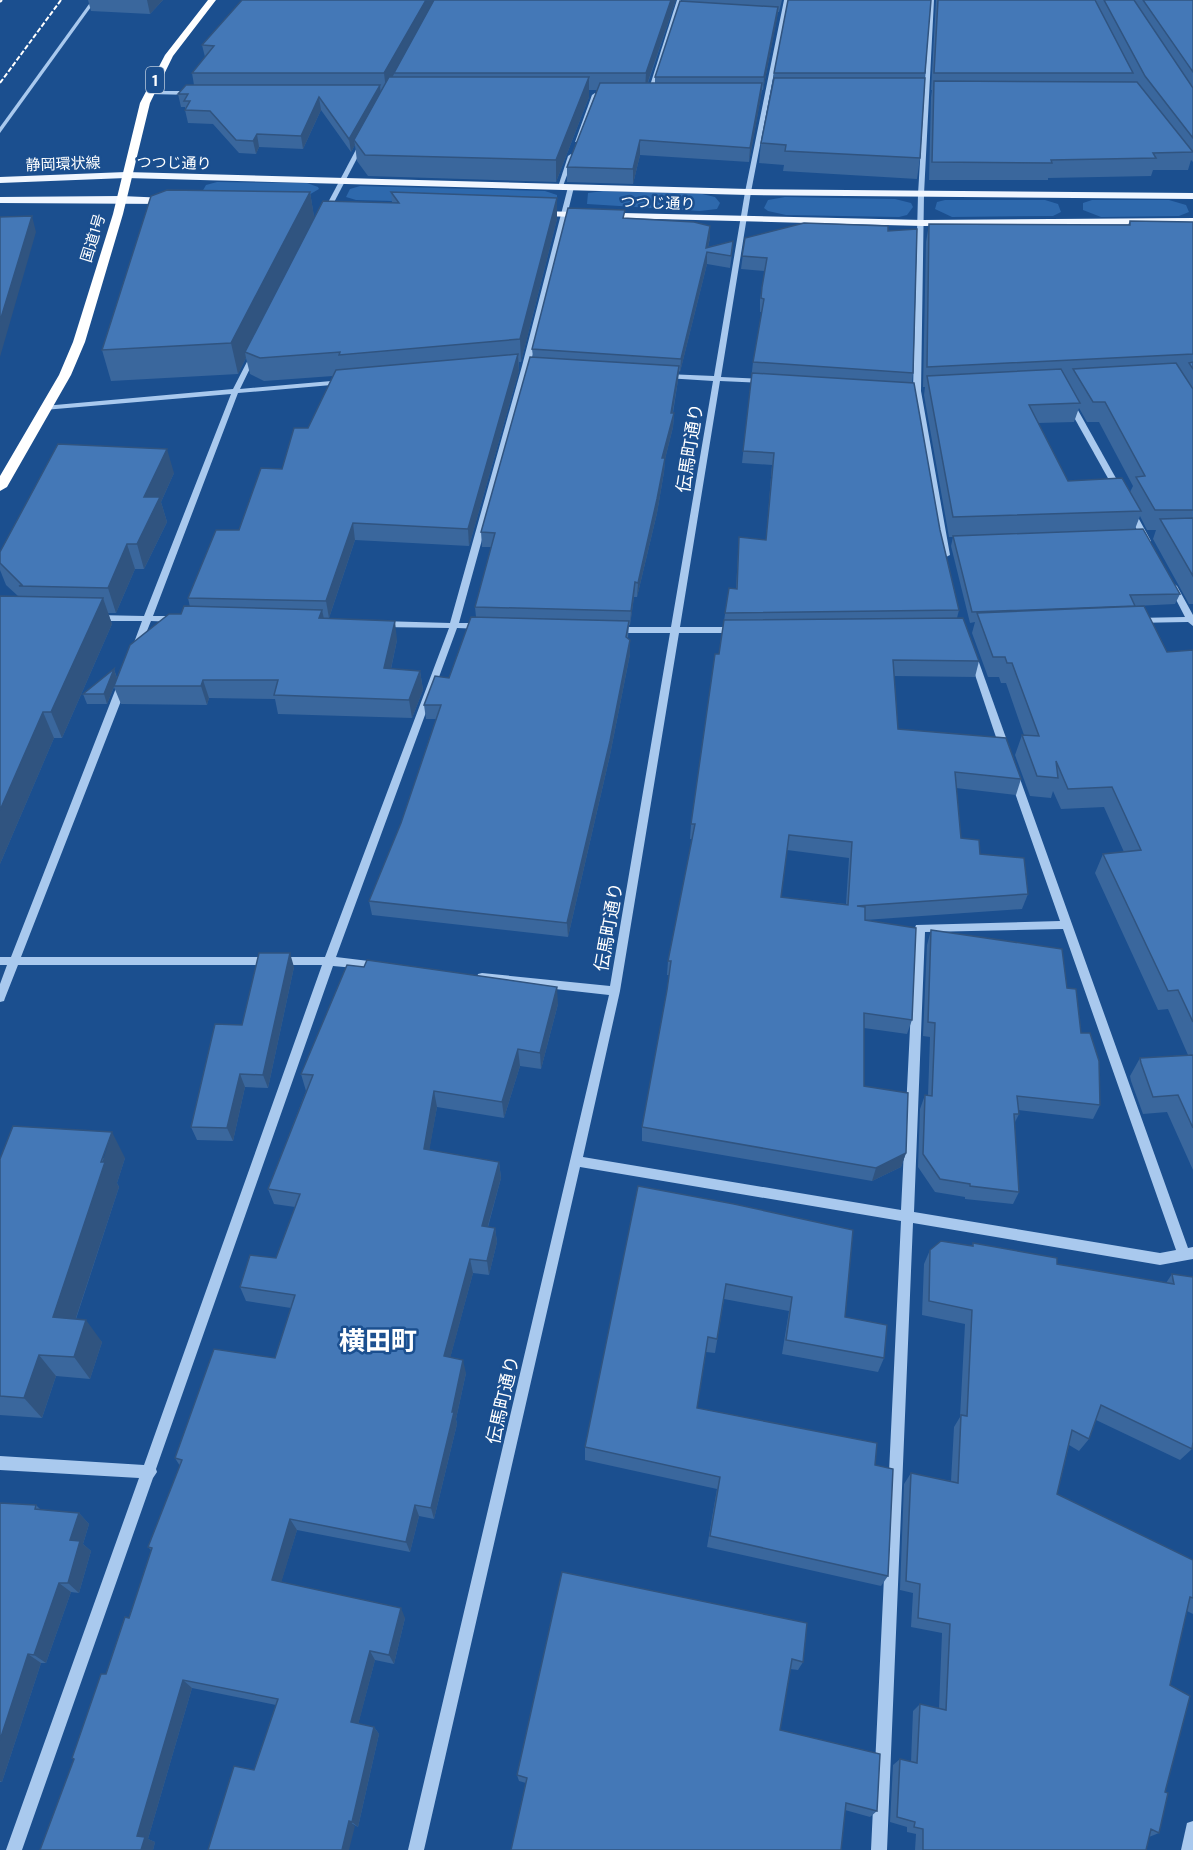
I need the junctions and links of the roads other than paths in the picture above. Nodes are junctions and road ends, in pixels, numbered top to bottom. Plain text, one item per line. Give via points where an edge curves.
1 (94, 0) edge
2 (212, 0) edge
3 (678, 0) edge
4 (786, 0) edge
5 (932, 0) edge
6 (675, 9) junction
7 (687, 10) edge
8 (771, 15) edge
9 (783, 16) junction
10 (149, 93) junction
11 (206, 93) edge
12 (639, 93) edge
13 (583, 95) edge
14 (916, 95) edge
15 (928, 95) junction
16 (939, 95) edge
17 (0, 131) edge
18 (368, 131) edge
19 (126, 175) junction
20 (342, 179) junction
21 (0, 180) edge
22 (565, 187) junction
23 (748, 192) junction
24 (921, 194) junction
25 (1193, 195) edge
26 (121, 199) junction
27 (0, 200) edge
28 (179, 202) edge
29 (317, 207) edge
30 (328, 207) junction
31 (340, 207) edge
32 (529, 213) edge
33 (564, 214) junction
34 (744, 220) junction
35 (1193, 221) edge
36 (922, 223) junction
37 (320, 224) edge
38 (256, 350) edge
39 (654, 375) edge
40 (718, 378) junction
41 (351, 382) edge
42 (775, 382) edge
43 (905, 390) edge
44 (928, 390) edge
45 (916, 391) junction
46 (235, 392) junction
47 (1065, 394) edge
48 (44, 408) junction
49 (0, 487) edge
50 (1122, 496) edge
51 (1128, 506) edge
52 (1154, 536) dead end
53 (1133, 537) edge
54 (1145, 537) junction
55 (943, 542) junction
56 (954, 542) edge
57 (1151, 547) edge
58 (948, 564) edge
59 (1168, 578) edge
60 (91, 618) edge
61 (148, 619) junction
62 (183, 620) edge
63 (1192, 620) edge
64 (1131, 621) edge
65 (372, 624) edge
66 (454, 625) junction
67 (489, 626) edge
68 (604, 629) edge
69 (745, 630) edge
70 (676, 631) junction
71 (968, 639) edge
72 (135, 652) edge
73 (126, 674) edge
74 (1009, 760) edge
75 (1013, 771) edge
76 (1066, 925) junction
77 (0, 961) edge
78 (14, 961) junction
79 (329, 961) junction
80 (388, 967) edge
81 (471, 976) edge
82 (615, 991) junction
83 (0, 998) edge
84 (576, 1161) junction
85 (906, 1217) junction
86 (1188, 1254) edge
87 (0, 1462) edge
88 (150, 1472) junction
89 (1193, 1829) edge
90 (14, 1850) edge
91 (416, 1850) edge
92 (879, 1850) edge
93 (1189, 1850) edge

1 - 17 street
2 - 10 highway, 国道1号 / 1 via 169,55
3 - 6 street
4 - 9 street, 伝馬町通り
5 - 15 street
6 - 7 street
6 - 12 street via 652,93
8 - 9 street
9 - 23 street, 伝馬町通り
10 - 11 street
10 - 19 highway, 国道1号 / 1
13 - 22 street via 597,94
14 - 15 street
15 - 16 street
15 - 24 street
18 - 20 street
19 - 20 main road, つつじ通り
19 - 21 main road, 静岡環状線
19 - 26 highway, 国道1号 / 1
20 - 22 main road, つつじ通り
20 - 30 street
22 - 23 main road, つつじ通り
22 - 33 street
23 - 24 main road, つつじ通り
23 - 34 street, 伝馬町通り
24 - 25 main road, つつじ通り
24 - 36 street
26 - 27 main road, 静岡環状線
26 - 28 main road
26 - 48 highway, 国道1号 / 1 via 79,342 66,375
29 - 30 main road
30 - 31 main road
30 - 37 street
32 - 33 main road, つつじ通り
33 - 34 main road, つつじ通り
33 - 66 street
34 - 36 main road, つつじ通り
34 - 40 street, 伝馬町通り
35 - 36 main road, つつじ通り
36 - 45 street
38 - 46 street
39 - 40 street
40 - 42 street
40 - 70 street, 伝馬町通り
41 - 46 street
43 - 45 street
44 - 45 street
45 - 55 street
46 - 48 street
46 - 61 street
47 - 50 street
48 - 49 highway, 国道1号 / 1
51 - 54 street
52 - 54 street
53 - 54 street
54 - 57 street
55 - 56 street
55 - 58 street
59 - 63 street
60 - 61 street
61 - 62 street
61 - 72 street
63 - 64 street
65 - 66 street
66 - 67 street
66 - 79 street
68 - 70 street
69 - 70 street
70 - 82 street, 伝馬町通り
71 - 74 street
73 - 78 street
75 - 76 street
76 - 85 street via 920,928
76 - 86 street
77 - 78 street
78 - 79 street
78 - 83 street
79 - 80 street
79 - 88 street
81 - 82 street
82 - 84 street, 伝馬町通り
84 - 85 street
84 - 91 street, 伝馬町通り
85 - 86 street via 1160,1259
85 - 92 street
87 - 88 street
88 - 90 street
89 - 93 street

